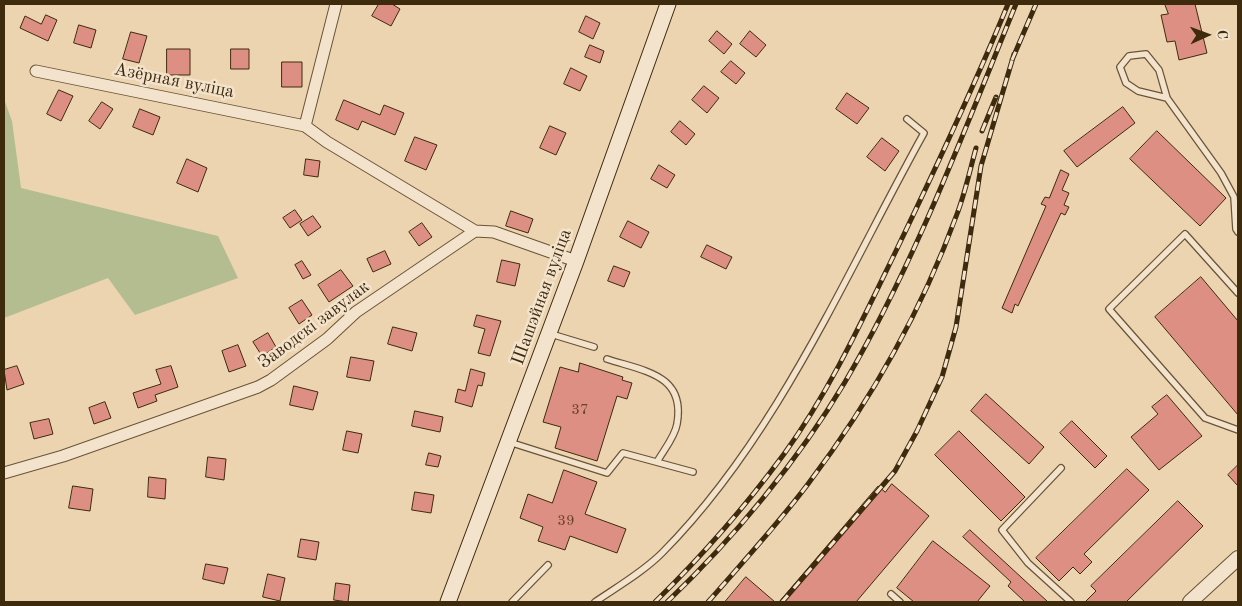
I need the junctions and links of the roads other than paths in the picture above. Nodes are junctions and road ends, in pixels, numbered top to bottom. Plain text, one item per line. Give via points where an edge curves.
1 (336, 4) edge
2 (668, 4) edge
3 (36, 72) dead end
4 (1167, 98) junction
5 (907, 119) dead end
6 (305, 126) junction
7 (475, 231) junction
8 (1238, 232) edge
9 (576, 261) junction
10 (1238, 293) edge
11 (549, 333) junction
12 (594, 347) dead end
13 (607, 359) dead end
14 (1238, 430) edge
15 (509, 442) junction
16 (657, 462) junction
17 (1061, 468) dead end
18 (693, 472) dead end
19 (4, 473) edge
20 (1238, 558) edge
21 (548, 565) dead end
22 (891, 594) dead end
23 (448, 602) edge
24 (512, 602) edge
25 (595, 602) edge
26 (900, 602) edge
27 (1071, 602) edge
28 (1190, 602) edge

1 - 6 street
2 - 9 main road, Шашэйная вуліца
3 - 6 street, Азёрная вуліца
4 - 4 lane via 1159,70 1146,54 1129,56 1120,67 1126,83
4 - 8 lane via 1221,173 1234,197
5 - 25 lane via 924,133 800,366 763,427 662,554
6 - 7 street, Азёрная вуліца
7 - 9 street via 494,232
7 - 19 street, Заводскі завулак via 356,312 327,339 272,380 63,456
9 - 11 main road, Шашэйная вуліца
10 - 14 lane via 1185,234 1109,308 1205,418
11 - 12 lane
11 - 15 main road, Шашэйная вуліца
13 - 16 lane via 659,376 672,386 677,426
15 - 16 lane via 608,473 623,453
15 - 23 main road, Шашэйная вуліца
16 - 18 lane
17 - 27 lane via 1002,530 1028,563
20 - 28 street
21 - 24 lane
22 - 26 lane

